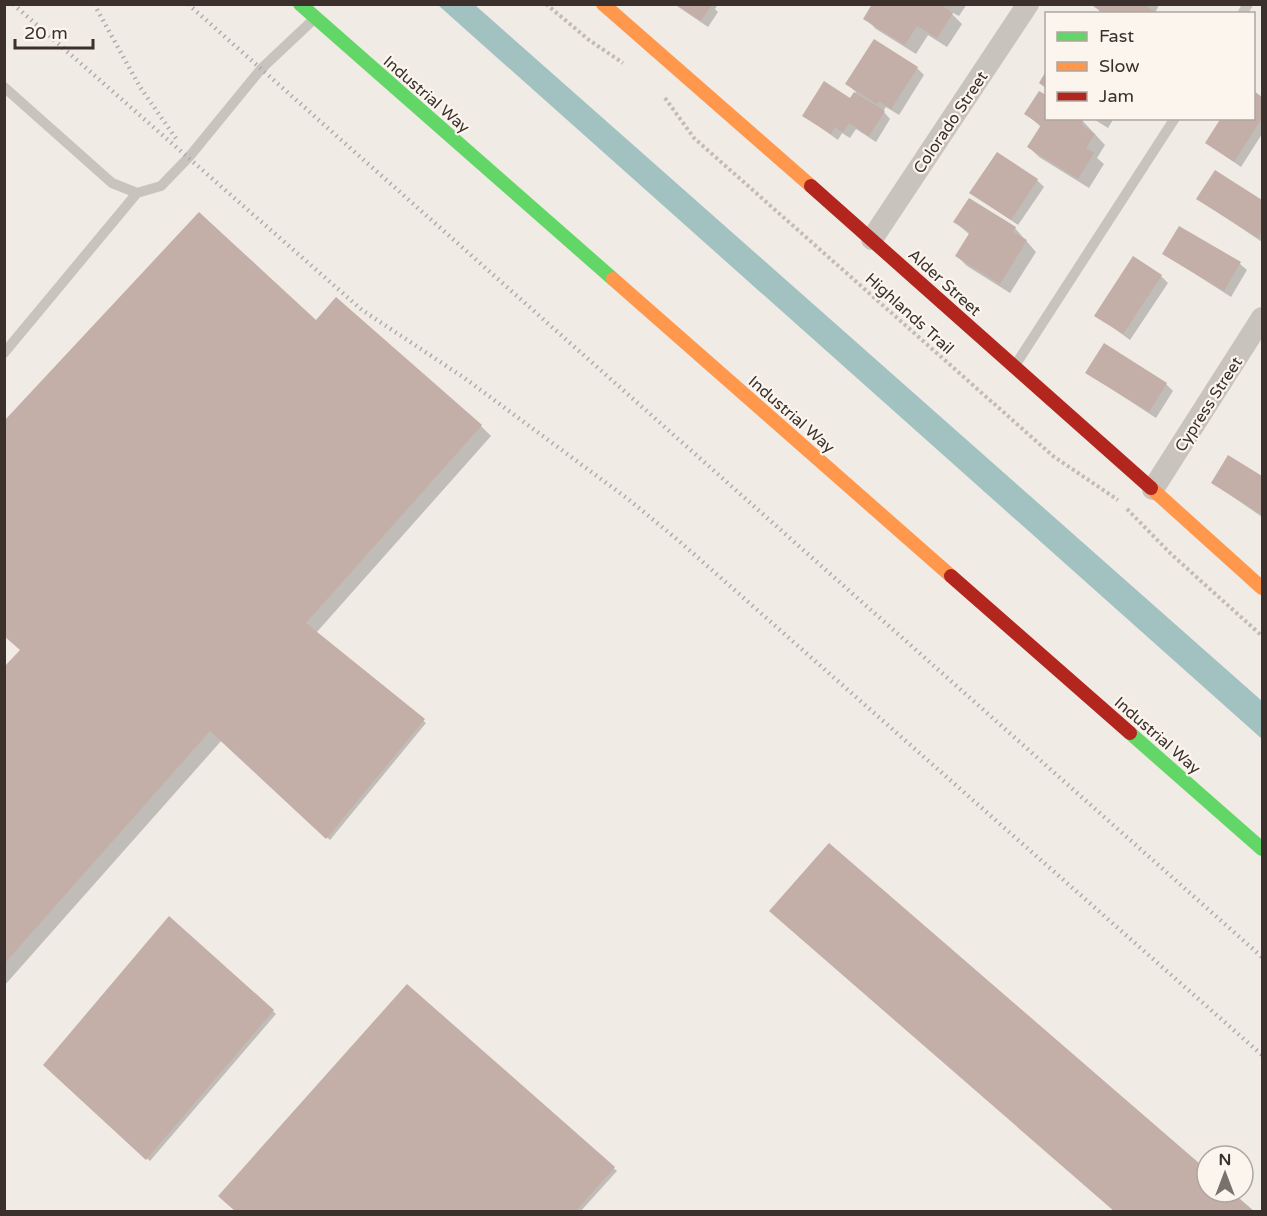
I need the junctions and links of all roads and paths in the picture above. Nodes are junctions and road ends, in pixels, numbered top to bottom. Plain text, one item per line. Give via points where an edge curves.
1 (546, 4) edge
2 (603, 4) edge
3 (1028, 4) edge
4 (315, 9) edge
5 (626, 65) dead end
6 (4, 87) edge
7 (660, 92) dead end
8 (1174, 120) edge
9 (136, 193) junction
10 (872, 239) junction
11 (1263, 318) edge
12 (4, 353) edge
13 (1015, 366) junction
14 (1153, 489) junction
15 (1263, 588) edge
16 (1263, 636) edge
17 (1263, 849) edge

1 - 5 path
2 - 10 main road, Alder Street
3 - 10 street, Colorado Street
4 - 9 lane via 161,186
4 - 17 main road, Industrial Way
6 - 9 lane via 112,183
7 - 16 path, Highlands Trail via 694,138 1053,456 1120,502 1171,554
8 - 13 lane
9 - 12 lane
10 - 13 main road, Alder Street
11 - 14 street, Cypress Street
13 - 14 main road, Alder Street
14 - 15 main road, Alder Street

